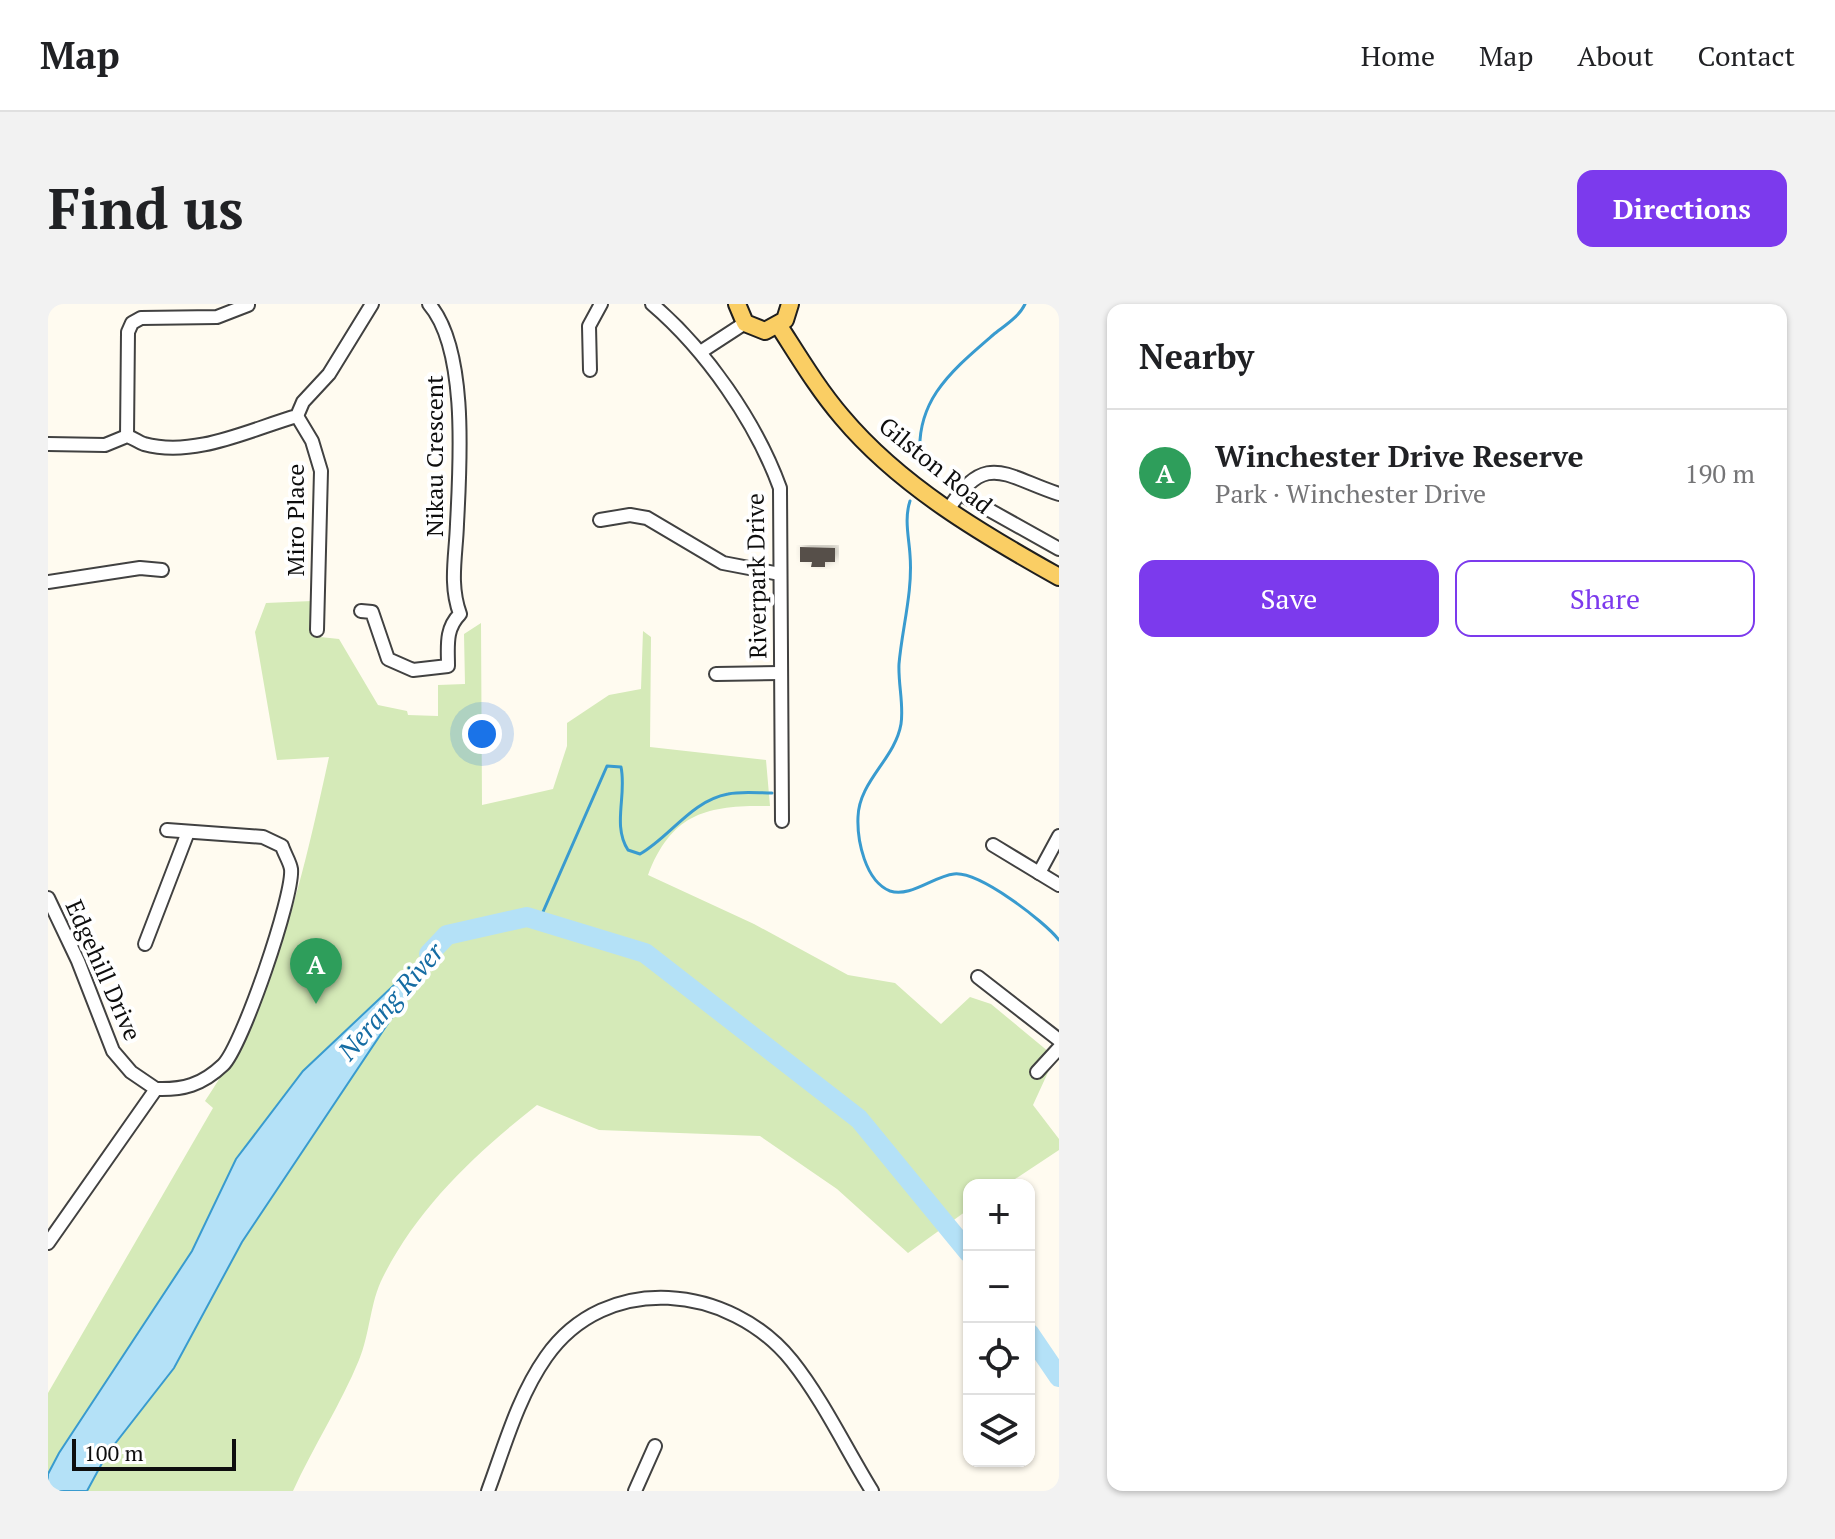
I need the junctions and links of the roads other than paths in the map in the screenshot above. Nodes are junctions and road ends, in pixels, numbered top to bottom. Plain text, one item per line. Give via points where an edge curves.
1 (372, 304) edge
2 (429, 304) edge
3 (601, 304) edge
4 (652, 304) edge
5 (737, 304) edge
6 (790, 304) edge
7 (248, 305) edge
8 (745, 323) junction
9 (779, 326) junction
10 (702, 351) junction
11 (590, 370) dead end
12 (297, 416) junction
13 (127, 436) junction
14 (48, 444) edge
15 (959, 493) junction
16 (1059, 494) edge
17 (948, 510) junction
18 (600, 520) dead end
19 (1059, 549) edge
20 (162, 570) dead end
21 (780, 574) junction
22 (1059, 577) edge
23 (48, 582) edge
24 (361, 611) dead end
25 (317, 630) dead end
26 (780, 673) junction
27 (716, 674) dead end
28 (782, 821) dead end
29 (167, 830) dead end
30 (188, 832) junction
31 (1059, 836) edge
32 (993, 845) dead end
33 (1039, 873) junction
34 (1059, 885) edge
35 (48, 898) edge
36 (61, 925) junction
37 (48, 931) edge
38 (145, 944) dead end
39 (978, 977) dead end
40 (1059, 1040) edge
41 (1059, 1048) edge
42 (1037, 1072) dead end
43 (156, 1089) junction
44 (48, 1243) edge
45 (655, 1446) dead end
46 (488, 1491) edge
47 (635, 1491) edge
48 (872, 1491) edge

1 - 12 street
2 - 24 street, Nikau Crescent via 449,336 457,375 452,593 460,614 448,633 448,666 413,670 388,659 372,612
3 - 11 street via 589,326
4 - 10 street, Riverpark Drive
5 - 8 main road
6 - 9 main road
7 - 13 street via 217,317 141,318 132,323
8 - 9 main road via 765,331
8 - 10 street
9 - 17 main road, Gilston Road via 845,420
10 - 21 street, Riverpark Drive via 769,460 780,488
12 - 13 street via 205,444 145,444
12 - 25 street, Miro Place via 321,471
13 - 14 street via 105,445
15 - 16 street via 975,476 994,472
15 - 17 street
15 - 19 street
17 - 22 main road, Gilston Road
18 - 21 street via 647,518 723,563
20 - 23 street via 140,568
21 - 26 street, Riverpark Drive
26 - 27 street
26 - 28 street, Riverpark Drive
29 - 30 street
30 - 38 street
30 - 43 street via 263,837 282,846 291,870 263,984 225,1063 183,1090
31 - 33 street
32 - 33 street
33 - 34 street
35 - 36 street, Edgehill Drive
36 - 37 street
36 - 43 street, Edgehill Drive via 113,1051
39 - 40 street
41 - 42 street
43 - 44 street
45 - 47 street
46 - 48 street via 525,1391 548,1355 576,1326 602,1307 685,1298 732,1312 764,1333 792,1362

